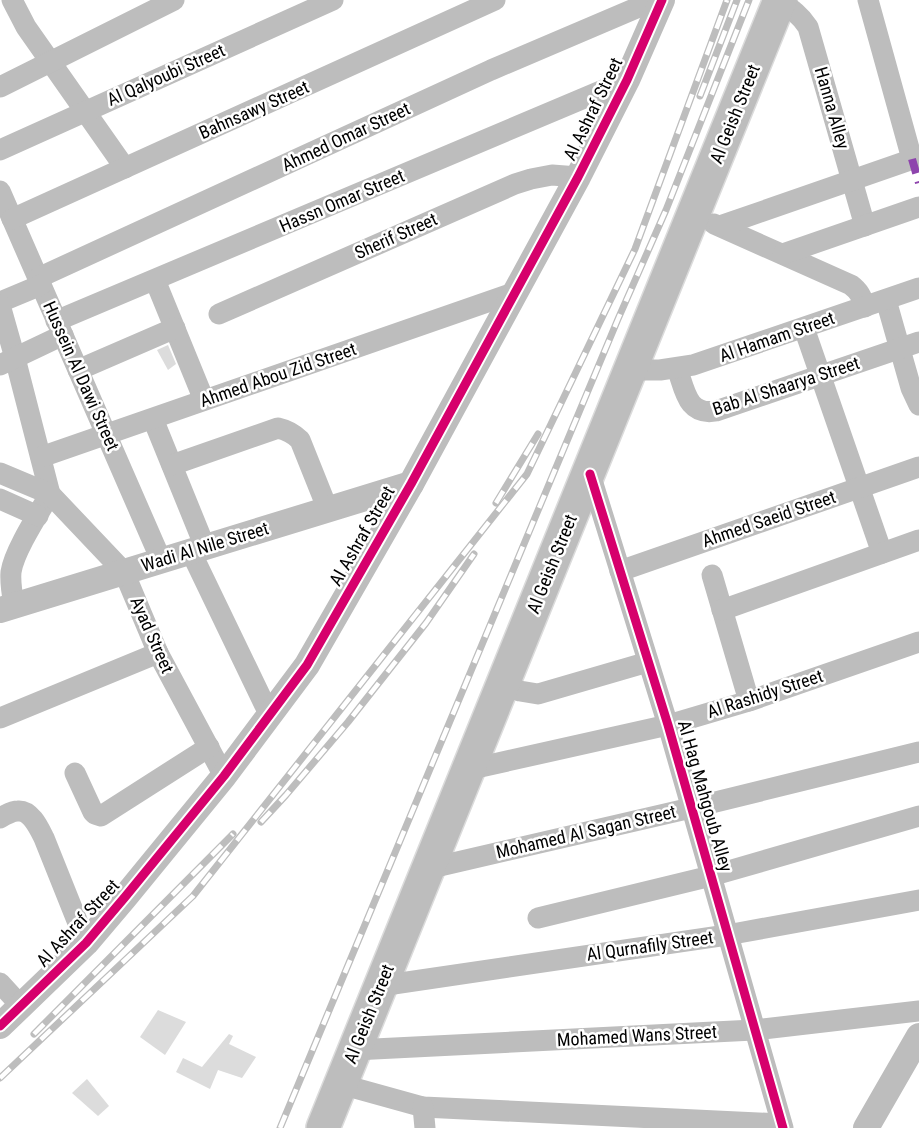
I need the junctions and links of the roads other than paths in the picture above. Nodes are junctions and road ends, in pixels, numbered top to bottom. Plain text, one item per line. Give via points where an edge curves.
1 (12, 0) edge
2 (174, 0) edge
3 (333, 0) edge
4 (495, 0) edge
5 (655, 0) edge
6 (662, 0) edge
7 (868, 0) edge
8 (780, 1) edge
9 (50, 62) junction
10 (627, 80) junction
11 (0, 87) edge
12 (86, 112) junction
13 (0, 150) edge
14 (916, 158) edge
15 (125, 168) junction
16 (578, 177) junction
17 (852, 180) junction
18 (0, 191) edge
19 (919, 207) edge
20 (12, 219) junction
21 (707, 221) junction
22 (865, 226) junction
23 (783, 254) junction
24 (156, 280) junction
25 (39, 281) junction
26 (919, 288) edge
27 (516, 292) junction
28 (886, 300) junction
29 (0, 304) edge
30 (865, 307) junction
31 (219, 314) dead end
32 (60, 328) junction
33 (175, 328) junction
34 (804, 328) junction
35 (909, 346) edge
36 (8, 361) edge
37 (677, 368) junction
38 (78, 370) junction
39 (632, 370) junction
40 (820, 376) junction
41 (204, 400) junction
42 (919, 405) edge
43 (153, 419) junction
44 (106, 435) junction
45 (41, 457) junction
46 (172, 465) junction
47 (919, 467) edge
48 (0, 473) edge
49 (590, 474) junction
50 (411, 484) junction
51 (859, 488) junction
52 (50, 494) junction
53 (0, 499) edge
54 (328, 510) junction
55 (38, 516) junction
56 (919, 540) edge
57 (198, 550) junction
58 (882, 554) junction
59 (161, 560) junction
60 (620, 571) junction
61 (124, 572) junction
62 (712, 575) dead end
63 (7, 608) edge
64 (722, 610) junction
65 (919, 642) edge
66 (158, 653) junction
67 (648, 662) junction
68 (503, 684) junction
69 (749, 701) junction
70 (270, 716) junction
71 (0, 718) edge
72 (668, 725) junction
73 (209, 747) junction
74 (919, 753) edge
75 (467, 770) junction
76 (75, 773) dead end
77 (224, 776) junction
78 (691, 807) junction
79 (919, 816) edge
80 (0, 818) edge
81 (428, 868) junction
82 (711, 876) junction
83 (919, 900) edge
84 (538, 918) dead end
85 (727, 935) junction
86 (86, 943) junction
87 (0, 984) edge
88 (380, 986) junction
89 (21, 1006) junction
90 (919, 1011) edge
91 (0, 1026) edge
92 (754, 1030) junction
93 (919, 1036) edge
94 (354, 1050) junction
95 (340, 1084) junction
96 (423, 1107) junction
97 (782, 1126) edge
98 (323, 1128) edge
99 (425, 1128) edge
100 (866, 1128) edge

1 - 9 street
2 - 9 street
3 - 12 street, Al Qalyoubi Street
4 - 15 street, Bahnsawy Street
5 - 25 street, Ahmed Omar Street via 491,70
6 - 10 street, Al Ashraf Street
7 - 14 street
8 - 17 street, Hanna Alley via 795,10 808,27
8 - 21 main road, Al Geish Street
9 - 11 street
9 - 12 street
10 - 16 street, Al Ashraf Street
10 - 24 street, Hassn Omar Street
12 - 13 street, Al Qalyoubi Street
12 - 15 street
14 - 17 street
15 - 20 street, Bahnsawy Street
16 - 27 street, Al Ashraf Street
16 - 31 street, Sherif Street via 552,175 515,184
17 - 21 street
17 - 22 street, Hanna Alley
18 - 20 street, Hussein Al Dawi Street
19 - 22 street
20 - 25 street, Hussein Al Dawi Street
21 - 23 street
21 - 39 main road, Al Geish Street
22 - 23 street
23 - 30 street via 851,285 863,298
24 - 32 street, Hassn Omar Street
24 - 33 street
25 - 29 street, Ahmed Omar Street
25 - 32 street, Hussein Al Dawi Street
26 - 28 street, Al Hamam Street
27 - 41 street, Ahmed Abou Zid Street
27 - 50 street, Al Ashraf Street
28 - 30 street, Al Hamam Street
28 - 35 street
29 - 36 street
30 - 34 street, Al Hamam Street
32 - 36 street, Hassn Omar Street
32 - 38 street, Hussein Al Dawi Street
33 - 38 street
33 - 41 street
34 - 37 street, Al Hamam Street via 710,361
34 - 40 street
35 - 40 street, Bab Al Shaarya Street
35 - 42 street via 911,388
36 - 45 street
37 - 39 street, Al Hamam Street
37 - 40 street, Bab Al Shaarya Street via 690,404 707,412
38 - 44 street, Hussein Al Dawi Street
39 - 49 main road, Al Geish Street
40 - 51 street
41 - 43 street, Ahmed Abou Zid Street
43 - 44 street, Ahmed Abou Zid Street
43 - 46 street
44 - 45 street, Ahmed Abou Zid Street
44 - 59 street, Hussein Al Dawi Street
45 - 52 street
46 - 54 street via 278,428 286,430 300,440
46 - 57 street
47 - 51 street, Ahmed Saeid Street
48 - 52 street, Ayad Street
49 - 60 street, Al Hag Mahgoub Alley
49 - 68 main road, Al Geish Street
50 - 54 street, Wadi Al Nile Street
50 - 70 street, Al Ashraf Street via 307,665
51 - 58 street
51 - 60 street, Ahmed Saeid Street
52 - 55 street
52 - 61 street, Ayad Street
53 - 55 street
54 - 57 street, Wadi Al Nile Street
55 - 63 street via 15,556
56 - 58 street
57 - 59 street, Wadi Al Nile Street
57 - 70 street
58 - 64 street
59 - 61 street, Wadi Al Nile Street
60 - 67 street, Al Hag Mahgoub Alley
61 - 63 street, Wadi Al Nile Street
61 - 66 street, Ayad Street
62 - 64 street
64 - 69 street
65 - 69 street, Al Rashidy Street
66 - 71 street
66 - 73 street, Ayad Street
67 - 68 street via 538,694
67 - 72 street, Al Hag Mahgoub Alley
68 - 75 main road, Al Geish Street
69 - 72 street, Al Rashidy Street
70 - 77 street, Al Ashraf Street
72 - 75 street, Al Rashidy Street
72 - 78 street, Al Hag Mahgoub Alley
73 - 76 street via 101,816 93,812
73 - 77 street, Ayad Street
74 - 78 street, Mohamed Al Sagan Street
75 - 81 main road, Al Geish Street
77 - 86 street, Al Ashraf Street
78 - 81 street, Mohamed Al Sagan Street
78 - 82 street, Al Hag Mahgoub Alley
79 - 82 street
80 - 86 street via 18,811 36,823
81 - 88 main road, Al Geish Street
82 - 84 street
82 - 85 street, Al Hag Mahgoub Alley
83 - 85 street, Al Qurnafily Street
85 - 88 street, Al Qurnafily Street
85 - 92 street, Al Hag Mahgoub Alley
86 - 89 street, Al Ashraf Street
87 - 89 street
88 - 94 main road, Al Geish Street
89 - 91 street, Al Ashraf Street
90 - 92 street, Mohamed Wans Street
92 - 94 street, Mohamed Wans Street
92 - 97 street, Al Hag Mahgoub Alley
93 - 100 street
94 - 95 main road, Al Geish Street
95 - 96 street
95 - 98 main road, Al Geish Street
96 - 97 street
96 - 99 street

